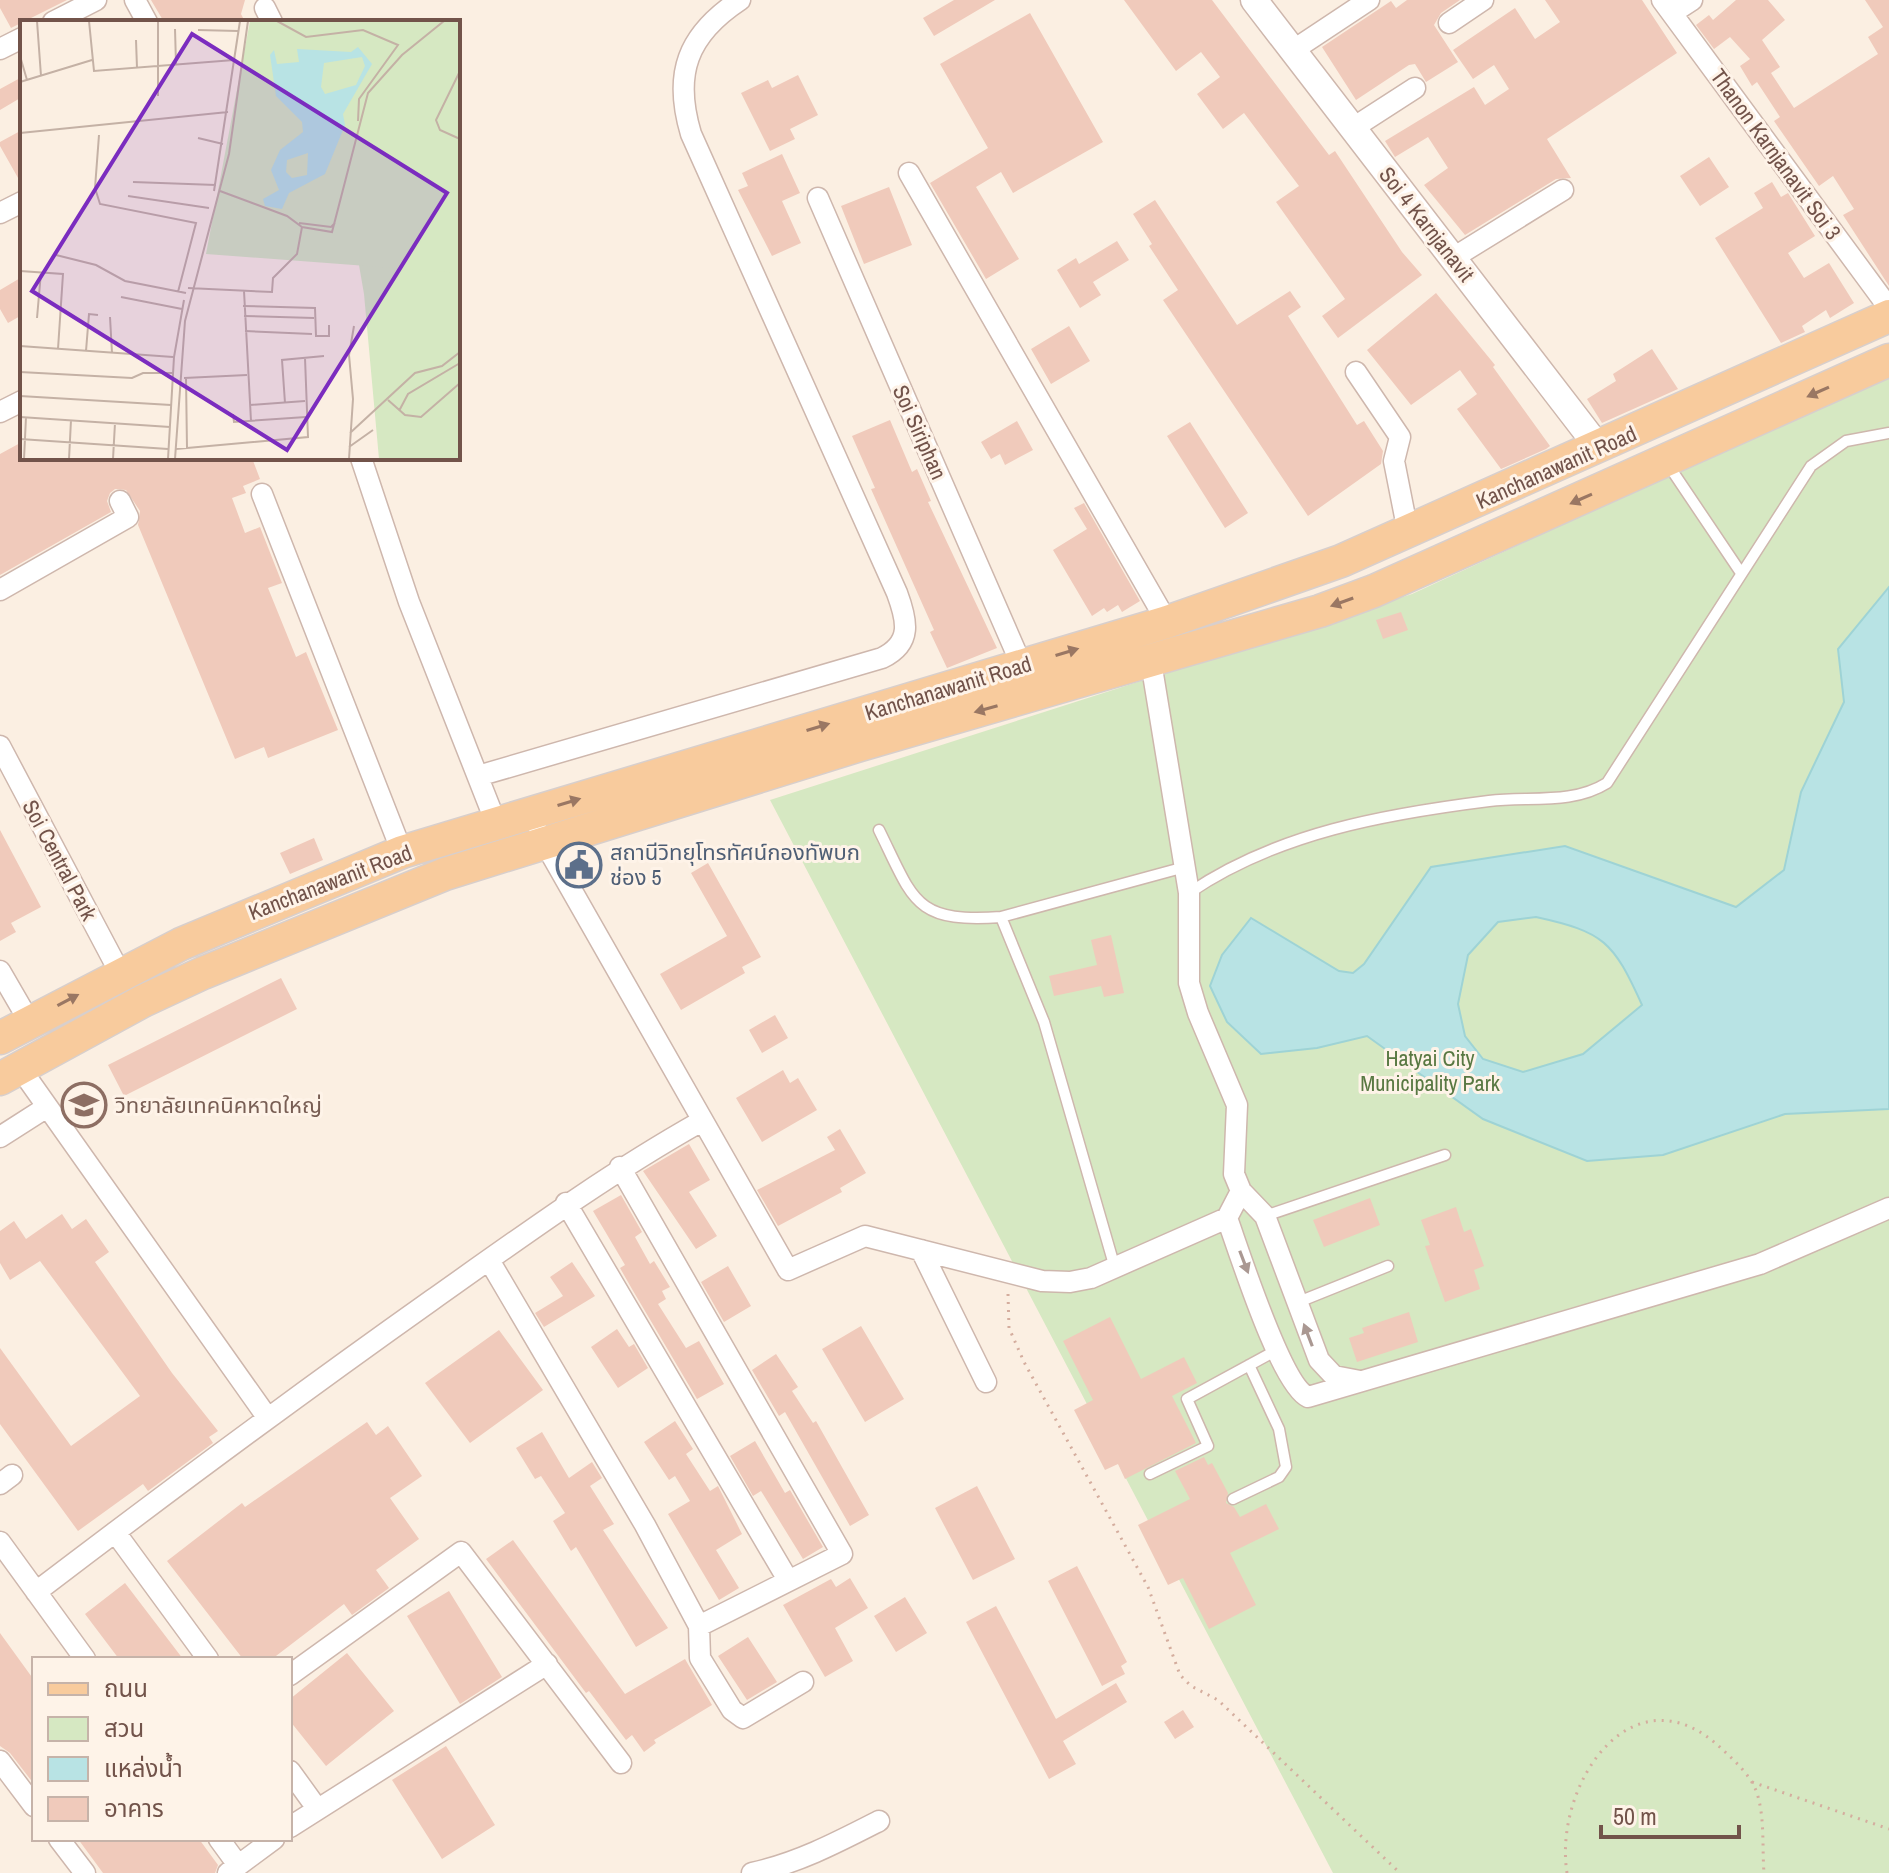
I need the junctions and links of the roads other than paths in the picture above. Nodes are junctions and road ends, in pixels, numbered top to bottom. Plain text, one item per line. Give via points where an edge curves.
1 (96, 0) edge
2 (135, 0) edge
3 (740, 0) edge
4 (1254, 0) edge
5 (1369, 0) edge
6 (1483, 0) edge
7 (1692, 0) edge
8 (1667, 6) edge
9 (57, 20) edge
10 (146, 20) edge
11 (1449, 23) dead end
12 (20, 39) edge
13 (0, 49) edge
14 (1292, 51) junction
15 (1415, 88) dead end
16 (1353, 128) junction
17 (909, 173) dead end
18 (1563, 190) dead end
19 (818, 198) dead end
20 (20, 203) edge
21 (0, 213) edge
22 (1453, 258) junction
23 (1889, 308) edge
24 (1889, 316) edge
25 (1889, 360) edge
26 (1356, 372) dead end
27 (20, 402) edge
28 (0, 412) edge
29 (1889, 433) edge
30 (1599, 448) junction
31 (362, 460) edge
32 (1666, 461) junction
33 (262, 494) dead end
34 (120, 501) dead end
35 (1408, 532) junction
36 (1741, 573) junction
37 (0, 590) edge
38 (1167, 622) junction
39 (1151, 662) junction
40 (1022, 666) junction
41 (0, 746) edge
42 (478, 776) junction
43 (496, 823) junction
44 (536, 828) junction
45 (879, 830) dead end
46 (402, 852) junction
47 (1185, 867) junction
48 (1189, 893) junction
49 (1001, 917) junction
50 (0, 971) edge
51 (120, 973) junction
52 (29, 1021) junction
53 (0, 1038) edge
54 (10, 1074) edge
55 (47, 1107) junction
56 (700, 1122) junction
57 (0, 1137) edge
58 (1445, 1155) dead end
59 (620, 1167) junction
60 (1241, 1191) junction
61 (566, 1203) junction
62 (1889, 1208) edge
63 (1265, 1216) junction
64 (1227, 1218) junction
65 (921, 1250) junction
66 (489, 1260) junction
67 (1388, 1266) dead end
68 (1115, 1268) junction
69 (1296, 1303) junction
70 (1277, 1350) junction
71 (1249, 1365) junction
72 (1362, 1381) junction
73 (986, 1382) dead end
74 (267, 1417) junction
75 (1150, 1474) dead end
76 (1233, 1499) dead end
77 (115, 1532) junction
78 (0, 1542) edge
79 (788, 1580) junction
80 (36, 1592) junction
81 (699, 1626) junction
82 (84, 1657) edge
83 (207, 1657) edge
84 (547, 1664) junction
85 (292, 1674) edge
86 (803, 1682) dead end
87 (0, 1761) edge
88 (621, 1763) dead end
89 (292, 1774) edge
90 (32, 1803) edge
91 (316, 1807) junction
92 (879, 1821) dead end
93 (292, 1825) edge
94 (61, 1841) edge
95 (220, 1841) edge
96 (271, 1841) edge
97 (233, 1869) edge
98 (779, 1870) edge
99 (85, 1873) edge
100 (752, 1873) edge

1 - 9 street
2 - 10 street
3 - 42 street via 713,20 694,46 683,75 683,107 897,593 907,624 905,635 901,645 882,658
4 - 14 street, Soi 4 Karnjanavit
5 - 14 street
6 - 11 street
7 - 8 street
8 - 23 street, Thanon Karnjanavit Soi 3
12 - 13 street
14 - 16 street, Soi 4 Karnjanavit
15 - 16 street
16 - 22 street, Soi 4 Karnjanavit
17 - 38 street
18 - 22 street
19 - 40 street, Soi Siriphan
20 - 21 street
22 - 30 street, Soi 4 Karnjanavit
24 - 30 main road, Kanchanawanit Road
25 -> 32 main road, Kanchanawanit Road
26 - 35 street via 1400,437 1394,461
27 - 28 street
29 - 36 lane via 1846,441 1820,457
30 - 35 main road, Kanchanawanit Road
31 - 42 street via 409,602
32 - 36 lane
32 -> 39 main road, Kanchanawanit Road via 1374,591
33 - 46 street
34 - 37 street via 128,517
35 - 38 main road, Kanchanawanit Road via 1284,583
36 - 48 lane via 1616,774 1595,791 1432,808 1354,825 1269,848
40 -> 38 main road, Kanchanawanit Road
39 -> 44 main road, Kanchanawanit Road via 860,745
39 - 47 street
44 -> 40 main road, Kanchanawanit Road
41 - 51 street, Soi Central Park
42 - 43 street
43 - 44 main road, Kanchanawanit Road
43 - 46 main road, Kanchanawanit Road
44 - 54 main road, Kanchanawanit Road via 143,1001
44 - 56 street
45 - 49 lane via 908,888 924,907 956,919
46 - 51 main road, Kanchanawanit Road
47 - 48 street
47 - 49 lane
48 - 60 street via 1189,983 1237,1105 1234,1174
49 - 68 lane via 1044,1022
50 - 52 street
52 -> 51 main road, Kanchanawanit Road
52 - 53 main road, Kanchanawanit Road
54 - 55 street
55 - 57 street
55 - 74 street
56 - 59 street
56 - 65 street via 788,1270 865,1236
58 - 63 lane
59 - 61 street
59 - 79 street via 842,1554
60 - 63 street
60 - 64 street
61 - 66 street
61 - 79 street
62 - 72 street via 1760,1264
63 - 69 street
64 - 68 street
64 -> 70 street
65 - 68 street via 1011,1274 1070,1282
65 - 73 street
66 - 74 street
66 - 81 street
67 - 69 lane
72 -> 69 street via 1324,1369
70 - 71 lane
70 - 72 street via 1304,1396
71 - 75 lane via 1187,1399 1208,1446
71 - 76 lane via 1279,1429 1286,1467 1279,1477
74 - 77 street
77 - 80 street
77 - 83 street
78 - 80 street
79 - 81 street
80 - 82 street
81 - 86 street via 700,1658 739,1717 747,1718
84 - 85 street via 461,1552
84 - 88 street
84 - 91 street
87 - 90 street
89 - 91 street
91 - 93 street
92 - 98 street
94 - 99 street
95 - 97 street
96 - 97 street
98 - 100 street

